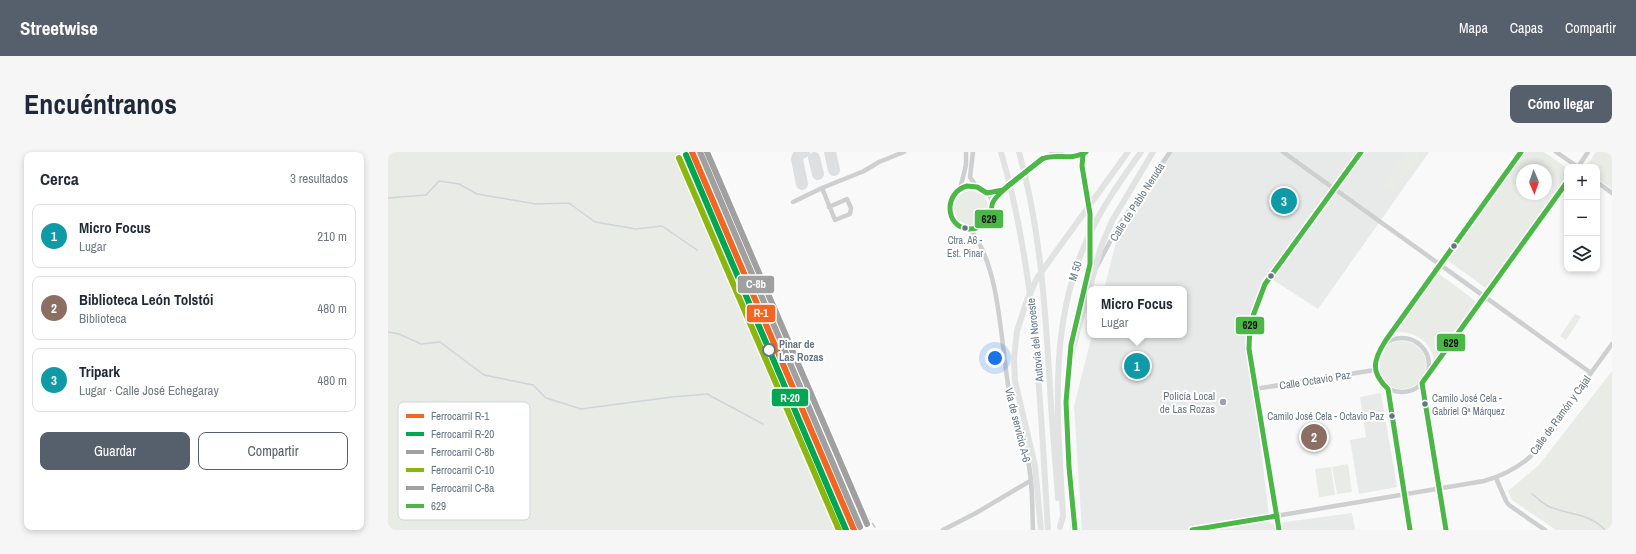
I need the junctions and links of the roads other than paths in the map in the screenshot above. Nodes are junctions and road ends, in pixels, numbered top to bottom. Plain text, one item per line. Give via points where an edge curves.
1 (904, 152) edge
2 (966, 152) edge
3 (973, 152) edge
4 (1001, 152) edge
5 (1019, 152) edge
6 (1047, 152) edge
7 (1058, 152) edge
8 (1124, 152) edge
9 (1128, 152) edge
10 (1141, 152) edge
11 (1153, 152) edge
12 (1170, 152) edge
13 (1283, 152) edge
14 (1361, 152) edge
15 (1521, 152) edge
16 (1556, 152) edge
17 (1588, 152) edge
18 (1085, 153) edge
19 (1041, 160) junction
20 (1574, 164) edge
21 (1580, 164) edge
22 (1032, 167) tunnel mouth
23 (1600, 184) edge
24 (976, 186) junction
25 (1564, 186) edge
26 (822, 188) junction
27 (960, 189) junction
28 (1335, 189) junction
29 (987, 193) junction
30 (1088, 193) tunnel mouth
31 (1612, 193) edge
32 (793, 202) dead end
33 (992, 203) junction
34 (829, 207) junction
35 (970, 229) junction
36 (1091, 246) tunnel mouth
37 (1054, 254) junction
38 (1440, 265) junction
39 (1094, 273) junction
40 (1090, 286) edge
41 (1485, 297) junction
42 (1087, 298) edge
43 (1612, 344) edge
44 (1382, 346) junction
45 (1069, 362) junction
46 (1375, 370) junction
47 (1591, 373) junction
48 (1427, 376) junction
49 (1422, 383) junction
50 (1255, 389) junction
51 (1388, 389) junction
52 (1496, 478) junction
53 (1030, 481) junction
54 (1440, 489) junction
55 (1405, 495) junction
56 (1277, 516) junction
57 (957, 524) junction
58 (1061, 529) edge
59 (943, 530) edge
60 (951, 530) edge
61 (1033, 530) edge
62 (1041, 530) edge
63 (1048, 530) edge
64 (1074, 530) edge
65 (1192, 530) edge
66 (1279, 530) edge
67 (1410, 530) edge
68 (1446, 530) edge
69 (1545, 530) edge

1 - 26 street
2 - 27 street via 966,165
3 - 24 street via 970,177
4 - 63 highway, Autovía del Noroeste via 1020,232 1034,316
5 - 58 highway, Autovía del Noroeste via 1040,254
6 - 19 street
7 - 18 street via 1070,157
7 - 19 street
8 - 37 highway via 1061,238
9 - 37 highway
10 - 58 highway, M 50 via 1097,219 1078,263 1066,302 1061,333 1057,407 1063,516
11 - 39 highway via 1112,221
12 - 39 street, Calle de Pablo Neruda via 1119,226
13 - 28 street
14 - 28 street
15 - 38 street
16 - 20 street
17 - 21 street
18 - 30 street via 1082,166
19 - 22 street
23 - 31 street
24 - 27 street
24 - 29 street
25 - 41 street
26 - 32 street
26 - 34 street
27 - 35 street via 951,199 950,213 957,224
28 - 38 street
28 - 50 street via 1265,284 1249,328 1249,349
29 - 33 street
29 - 33 street via 1003,190
33 - 35 street via 992,214 986,223 976,229
34 - 34 street via 835,220 850,214 851,208 847,199
35 - 53 street, Vía de servicio A-6 via 980,243 992,280 1010,396 1028,459
36 - 45 street via 1090,264
37 - 62 highway via 1032,289 1015,341 1015,381 1035,466
38 - 41 street
38 - 44 street
39 - 40 highway
41 - 47 street
41 - 48 street
42 - 45 highway
43 - 47 street, Calle de Ramón y Cajal
44 - 46 street via 1377,355
44 - 48 street via 1399,338 1418,343 1427,355
45 - 64 street via 1066,402
46 - 50 street, Calle Octavio Paz
46 - 51 street via 1379,381
47 - 52 street, Calle de Ramón y Cajal via 1530,457 1517,468
48 - 49 street
49 - 51 street via 1406,392
49 - 54 street
50 - 56 street
51 - 55 street
52 - 54 street, Calle de Ramón y Cajal
52 - 69 street via 1509,505
53 - 57 street
53 - 61 street, Vía de servicio A-6
54 - 55 street, Calle de Ramón y Cajal
54 - 68 street
55 - 56 street, Calle de Ramón y Cajal
55 - 67 street
56 - 65 street, Calle de Ramón y Cajal
56 - 66 street
57 - 59 street
57 - 60 street

